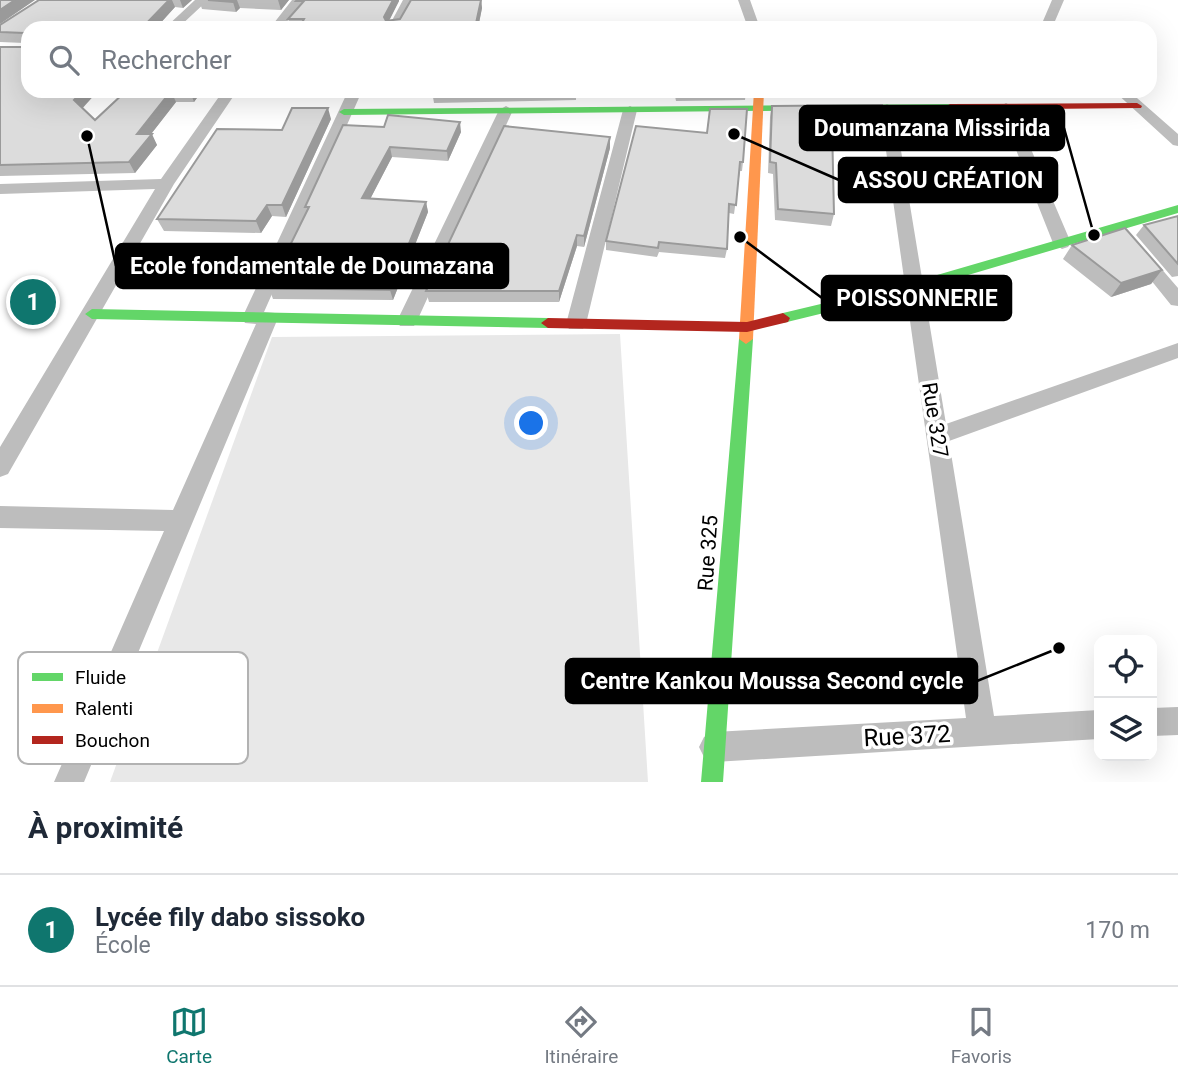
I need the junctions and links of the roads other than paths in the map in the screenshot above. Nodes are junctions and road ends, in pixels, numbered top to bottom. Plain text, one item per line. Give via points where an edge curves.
1 (202, 0) edge
2 (299, 0) edge
3 (409, 0) edge
4 (744, 0) edge
5 (1058, 0) edge
6 (179, 21) edge
7 (282, 21) edge
8 (398, 21) edge
9 (752, 21) edge
10 (1049, 21) edge
11 (225, 98) edge
12 (351, 98) edge
13 (759, 98) edge
14 (1128, 98) edge
15 (1136, 106) junction
16 (1006, 107) junction
17 (887, 108) junction
18 (758, 109) junction
19 (506, 110) junction
20 (630, 110) junction
21 (344, 111) junction
22 (1178, 142) edge
23 (166, 184) junction
24 (0, 189) edge
25 (1178, 209) edge
26 (1116, 227) junction
27 (1062, 243) junction
28 (914, 286) junction
29 (1178, 300) edge
30 (92, 314) junction
31 (260, 318) junction
32 (407, 321) junction
33 (576, 324) junction
34 (747, 327) junction
35 (1178, 350) edge
36 (937, 436) junction
37 (0, 467) edge
38 (0, 517) edge
39 (179, 521) junction
40 (124, 652) edge
41 (1178, 721) edge
42 (1157, 722) edge
43 (1094, 725) edge
44 (982, 731) junction
45 (715, 747) junction
46 (77, 764) edge
47 (69, 782) edge
48 (712, 782) edge

1 - 6 street
2 - 7 street
3 - 8 street
4 - 9 street
5 - 10 street
11 - 23 street
12 - 21 street
13 - 18 street, Rue 325
14 - 15 street
15 - 16 street
15 - 22 street
16 - 17 street
16 - 27 street
17 - 18 street
17 - 28 street, Rue 327
18 - 20 street
18 - 34 street, Rue 325
19 - 20 street
19 - 21 street
19 - 32 street
20 - 33 street
21 - 31 street
23 - 24 street
23 - 30 street
25 - 26 street
26 - 27 street
26 - 29 street
27 - 28 street
28 - 34 street
28 - 36 street, Rue 327
30 - 31 street
30 - 37 street
31 - 32 street
31 - 39 street
32 - 33 street
33 - 34 street
34 - 45 street, Rue 325
35 - 36 street
36 - 44 street, Rue 327
38 - 39 street
39 - 40 street
41 - 42 street
43 - 44 street, Rue 372
44 - 45 street, Rue 372
45 - 48 street, Rue 325
46 - 47 street

